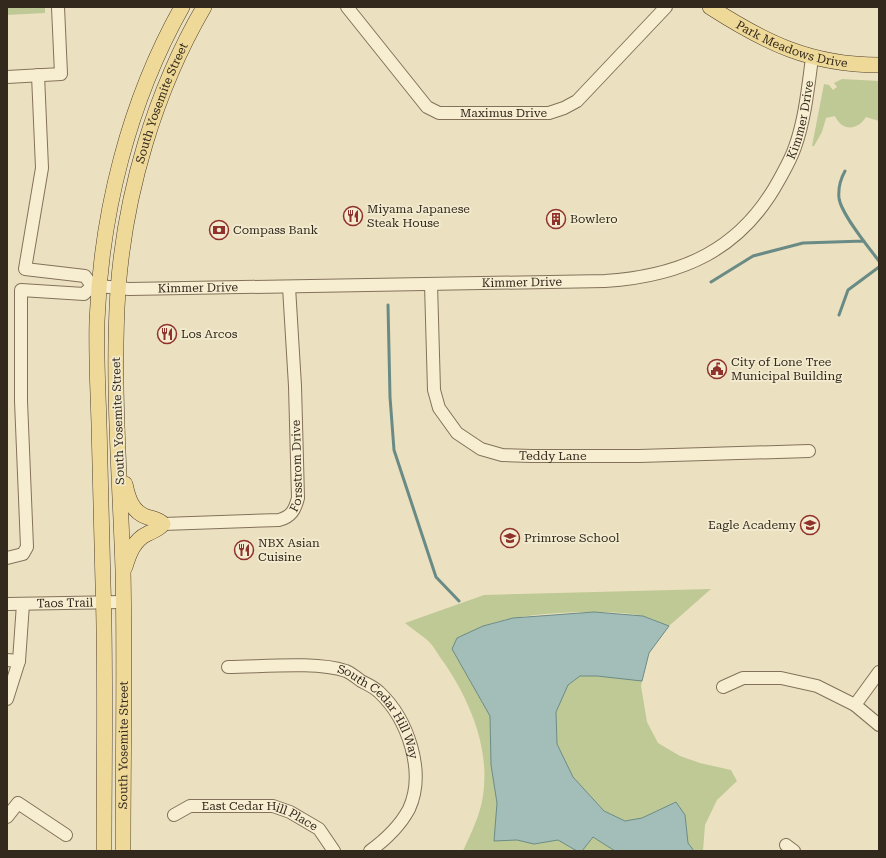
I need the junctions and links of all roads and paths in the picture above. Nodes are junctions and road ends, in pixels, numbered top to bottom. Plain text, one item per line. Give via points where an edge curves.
1 (58, 7) edge
2 (182, 7) edge
3 (204, 7) edge
4 (347, 7) edge
5 (666, 7) edge
6 (710, 7) edge
7 (812, 58) junction
8 (879, 65) edge
9 (38, 75) junction
10 (7, 77) edge
11 (431, 284) junction
12 (99, 286) junction
13 (289, 287) junction
14 (118, 288) junction
15 (809, 451) dead end
16 (119, 460) junction
17 (164, 524) junction
18 (7, 558) edge
19 (123, 574) junction
20 (104, 602) junction
21 (123, 602) junction
22 (7, 604) edge
23 (23, 604) junction
24 (7, 660) edge
25 (19, 661) junction
26 (228, 667) dead end
27 (879, 672) edge
28 (723, 687) dead end
29 (7, 699) edge
30 (855, 705) junction
31 (879, 725) edge
32 (174, 816) dead end
33 (7, 817) edge
34 (66, 835) dead end
35 (104, 851) edge
36 (123, 851) edge
37 (334, 851) edge
38 (370, 851) edge

1 - 9 street via 61,74
2 - 12 main road, South Yosemite Street via 146,84 130,130 105,236
3 - 14 main road, South Yosemite Street via 170,76 144,150 124,239
4 - 5 street, Maximus Drive via 427,107 439,113 501,114 549,114 577,101
6 - 7 main road, Park Meadows Drive via 755,35
7 - 8 main road, Park Meadows Drive
7 - 11 street, Kimmer Drive via 805,106 792,155 772,194 753,219 712,253 694,262 637,279
9 - 10 street
9 - 18 street via 42,168 25,269 85,276 92,286 84,294 21,290 21,401 27,547 23,554
11 - 13 street, Kimmer Drive
11 - 15 street, Teddy Lane via 434,390 439,408 457,433 481,449 502,456 639,456
12 - 14 street, Kimmer Drive
12 - 20 main road, South Yosemite Street via 97,372
13 - 14 street, Kimmer Drive
13 - 17 street, Forsstrom Drive via 295,386 298,498 295,508 291,514 279,520
14 - 16 main road, South Yosemite Street via 116,342
16 - 17 main road via 129,501 140,515 158,519
16 - 19 main road, South Yosemite Street
17 - 19 main road via 157,531 136,542
19 - 21 main road, South Yosemite Street
20 - 21 street, Taos Trail
20 - 23 street, Taos Trail
20 - 35 main road, South Yosemite Street
21 - 36 main road, South Yosemite Street
22 - 23 street, Taos Trail
23 - 25 street
24 - 25 street
25 - 29 street
26 - 38 street, South Cedar Hill Way via 318,666 346,671 379,691 395,710 410,743 415,765 413,792 408,809 391,834
27 - 30 street
28 - 30 street via 743,678 781,678 817,686
30 - 31 street
32 - 37 street, East Cedar Hill Place via 190,806 273,806 290,812 319,829
33 - 34 street via 18,803

